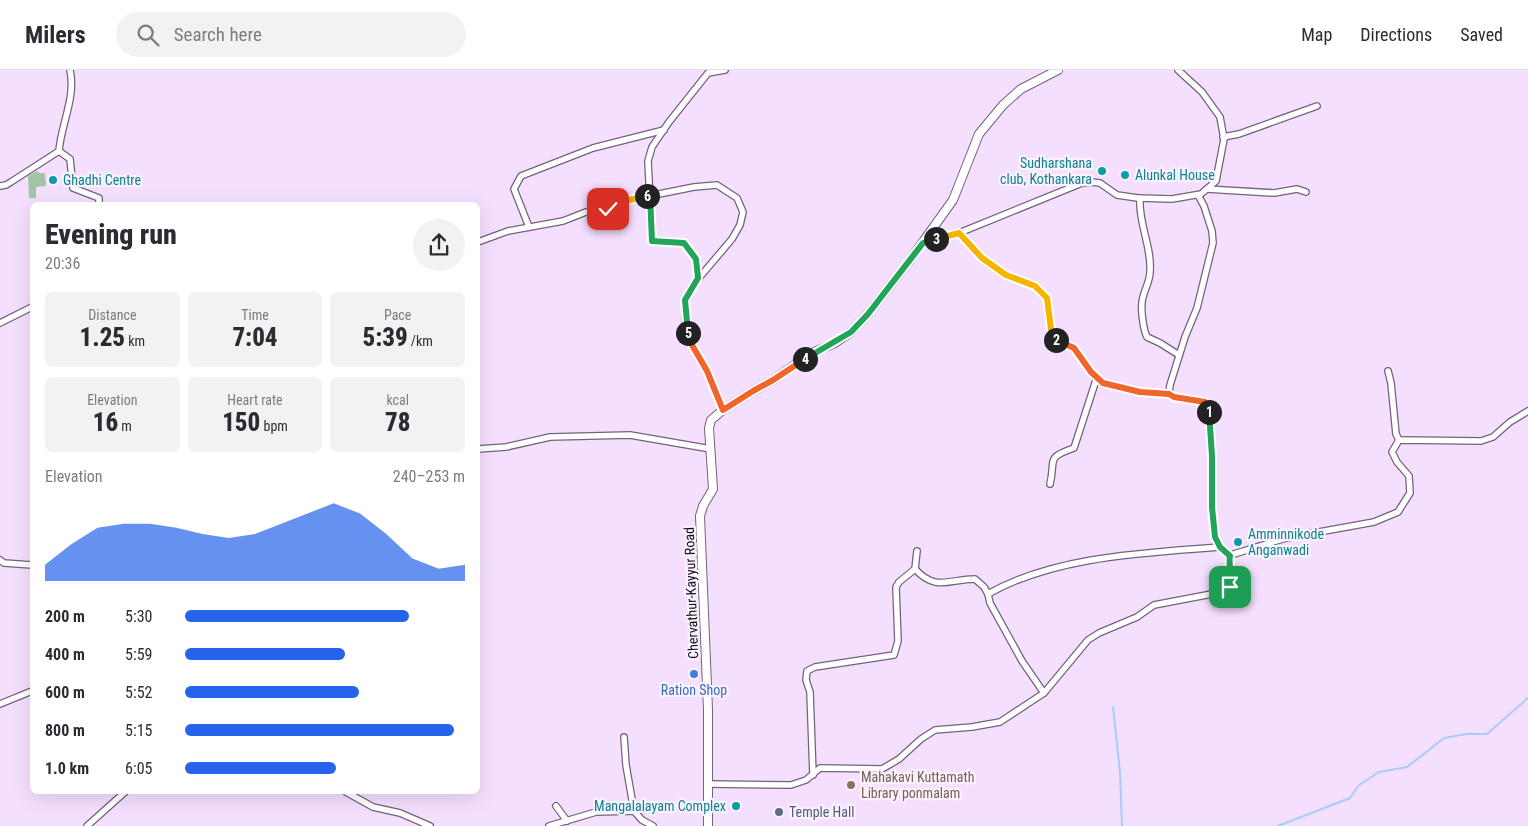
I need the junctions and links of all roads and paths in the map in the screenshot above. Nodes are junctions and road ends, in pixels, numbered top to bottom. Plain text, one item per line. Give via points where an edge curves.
1 (70, 70) edge
2 (725, 70) edge
3 (1058, 70) edge
4 (1178, 70) edge
5 (1317, 106) dead end
6 (664, 130) junction
7 (1223, 137) junction
8 (59, 151) junction
9 (0, 186) edge
10 (1207, 189) junction
11 (1306, 192) dead end
12 (650, 195) junction
13 (1198, 195) junction
14 (1140, 198) junction
15 (100, 202) edge
16 (529, 228) junction
17 (959, 233) junction
18 (480, 241) edge
19 (923, 243) junction
20 (698, 278) junction
21 (30, 308) edge
22 (0, 323) edge
23 (1179, 355) junction
24 (1388, 371) dead end
25 (1097, 377) junction
26 (1169, 394) junction
27 (723, 410) junction
28 (1528, 411) edge
29 (1400, 440) junction
30 (480, 449) edge
31 (712, 449) junction
32 (1050, 484) dead end
33 (1220, 547) junction
34 (917, 551) dead end
35 (1230, 556) junction
36 (0, 560) edge
37 (30, 566) edge
38 (915, 569) junction
39 (988, 594) junction
40 (30, 692) edge
41 (1044, 693) junction
42 (0, 704) edge
43 (624, 737) dead end
44 (813, 774) junction
45 (709, 784) junction
46 (123, 794) edge
47 (350, 794) edge
48 (556, 806) dead end
49 (634, 811) junction
50 (567, 821) junction
51 (87, 826) edge
52 (430, 826) edge
53 (549, 826) edge
54 (653, 826) edge
55 (708, 826) edge

1 - 8 street via 71,95
2 - 6 street via 708,73
3 - 19 main road, Chervathur-Kayyur Road via 1021,89 1003,104 979,134 953,200
4 - 7 street via 1202,92 1220,118
5 - 7 street
6 - 12 street via 652,147 648,161
6 - 16 street via 594,148 521,176 514,189
7 - 10 street via 1216,181
8 - 9 street via 6,186
8 - 15 street via 70,159 73,188 99,198
10 - 11 street via 1274,193 1297,189
10 - 13 street
12 - 16 street
12 - 20 street via 652,241 684,243 696,259
12 - 20 street via 717,185 737,198 743,212 740,225
13 - 14 street via 1172,199
13 - 23 street via 1212,231 1213,243 1197,308
14 - 17 street via 1117,195 1100,183 1082,183
14 - 23 street via 1139,212 1150,258 1150,273 1142,301 1144,332 1146,337
16 - 18 street
17 - 19 street
17 - 25 street via 982,258 1006,275 1035,286 1047,298 1052,337 1074,348
19 - 27 main road, Chervathur-Kayyur Road via 851,332
20 - 27 street via 685,300 686,329
21 - 22 street
23 - 26 street
24 - 29 street via 1396,434
25 - 26 street via 1103,383 1132,390
25 - 32 street via 1074,448 1052,460
26 - 33 street via 1205,402 1208,408 1212,507 1215,537
27 - 31 main road, Chervathur-Kayyur Road via 711,420
28 - 29 street via 1493,437 1481,441
29 - 35 street via 1392,452 1409,476 1410,493 1398,512 1374,522 1286,538
30 - 31 street via 506,447 550,437 630,435
31 - 45 main road, Chervathur-Kayyur Road via 713,489 700,516
33 - 35 street
33 - 39 street via 1140,553 1066,565 1007,583
34 - 38 street
35 - 41 street via 1232,582 1228,589 1154,605 1088,640
36 - 37 street
38 - 39 street via 934,582 975,579
38 - 44 street via 896,588 898,641 894,655 807,671
39 - 41 street via 1022,661
40 - 42 street
41 - 44 street via 1000,722 935,730 882,769 820,768
43 - 49 street
44 - 45 street via 792,785
45 - 55 main road, Chervathur-Kayyur Road
46 - 51 street
47 - 52 street via 373,807 400,813
48 - 50 street
49 - 50 street via 596,812
49 - 54 street
50 - 53 street

